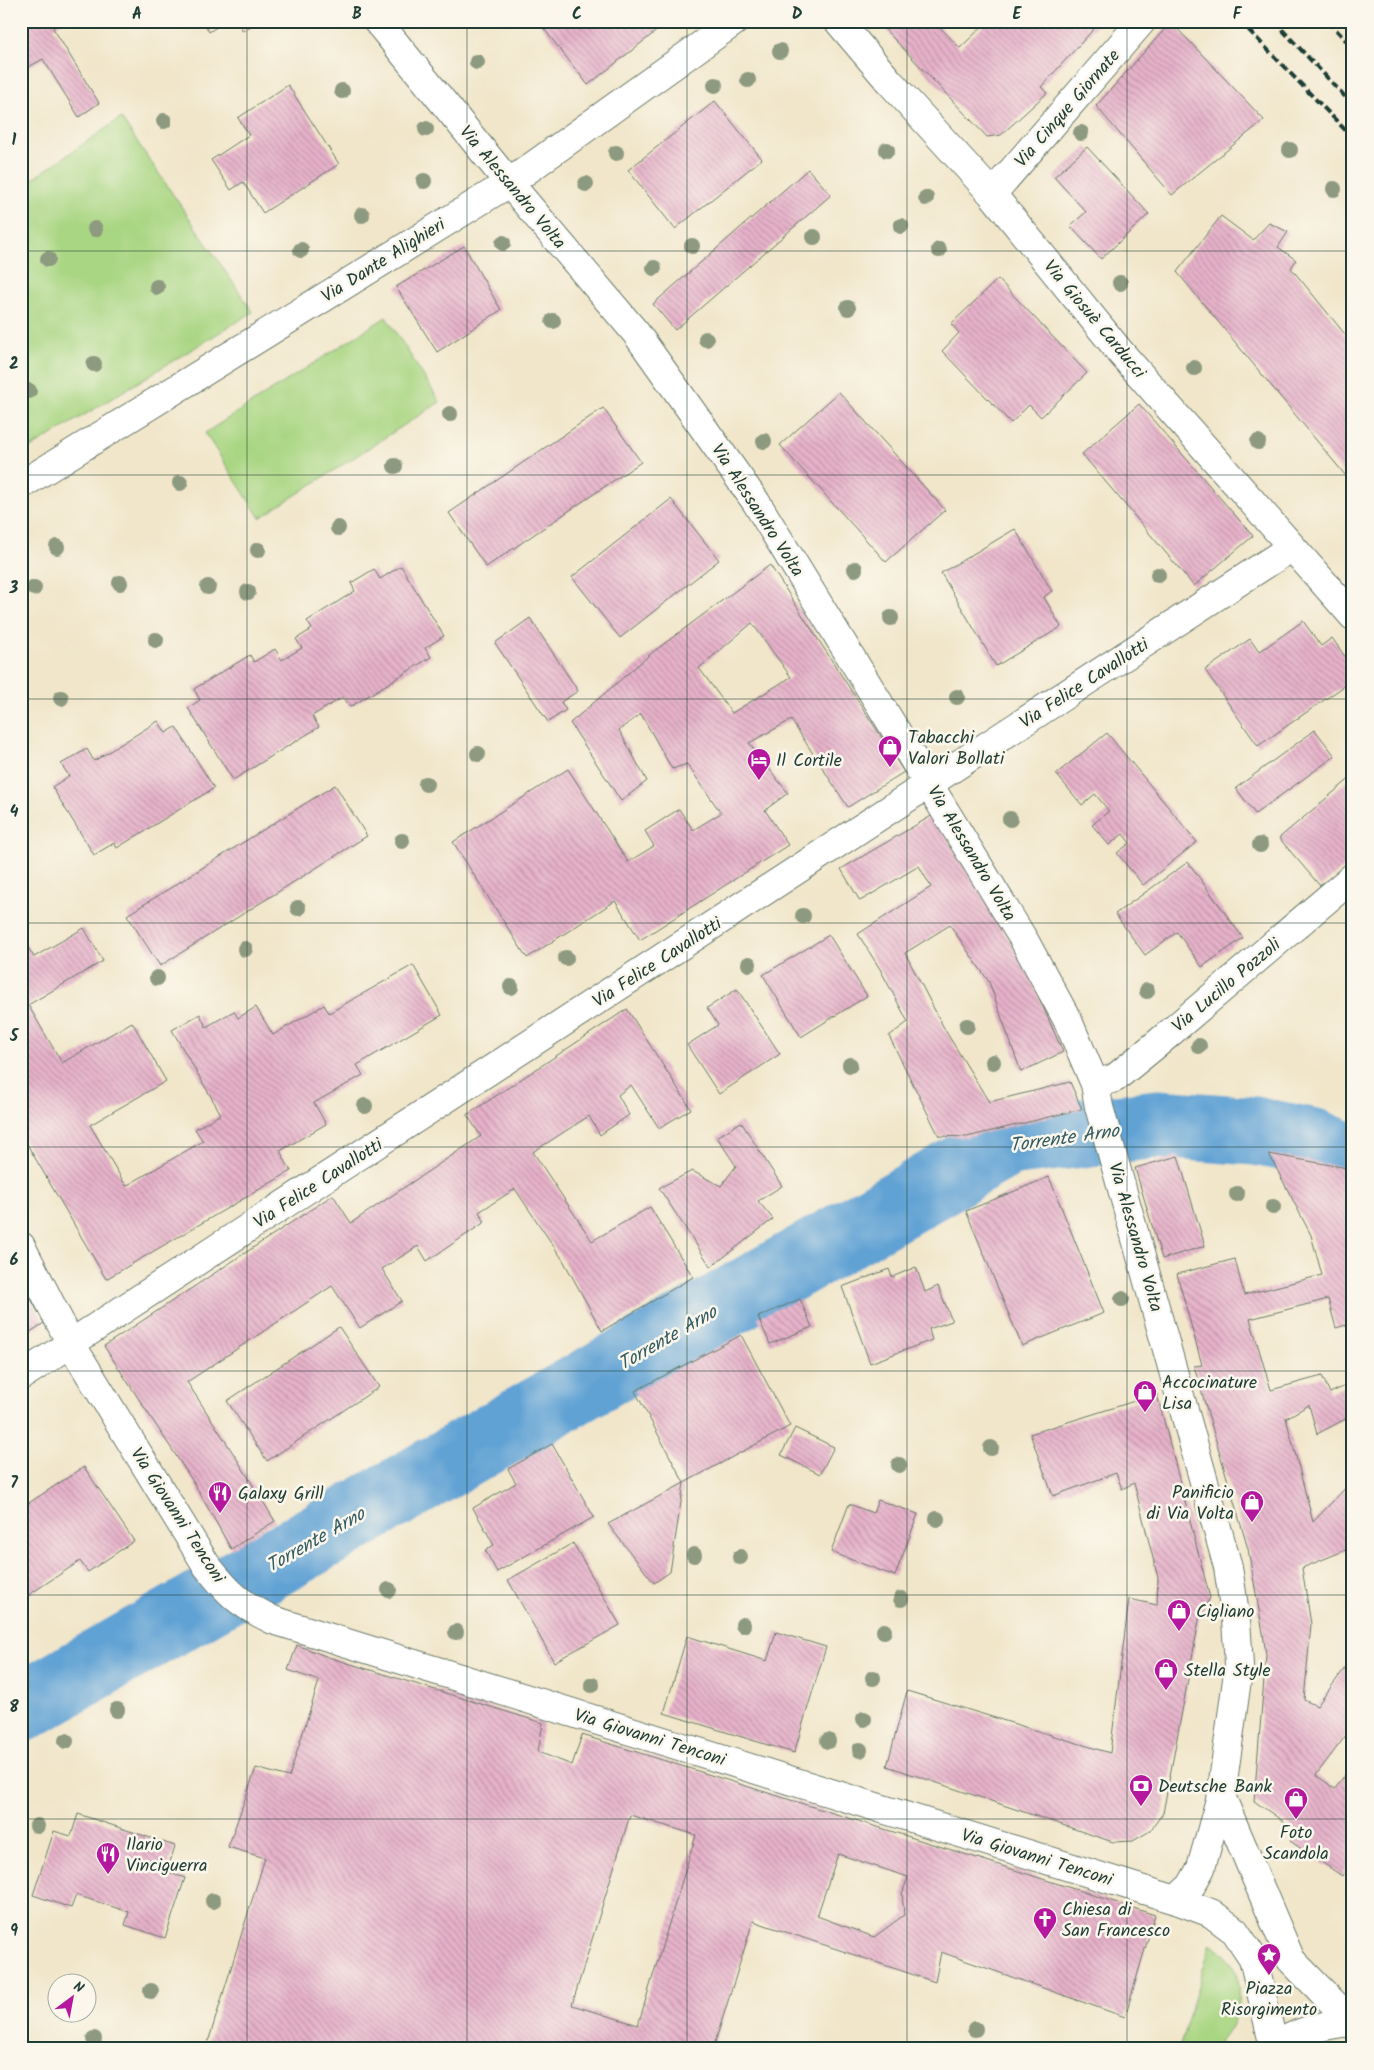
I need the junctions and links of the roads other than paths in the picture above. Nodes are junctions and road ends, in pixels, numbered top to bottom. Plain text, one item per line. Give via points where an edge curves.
1 (378, 21) edge
2 (735, 21) edge
3 (838, 21) edge
4 (1142, 21) edge
5 (509, 183) junction
6 (992, 194) junction
7 (21, 485) edge
8 (1292, 547) junction
9 (1353, 616) edge
10 (930, 783) junction
11 (1353, 877) edge
12 (1097, 1096) junction
13 (21, 1246) edge
14 (71, 1344) junction
15 (21, 1376) edge
16 (1221, 1796) junction
17 (1176, 1900) junction
18 (1353, 2022) edge
19 (1273, 2048) edge

1 - 5 street, Via Alessandro Volta
2 - 5 street, Via Dante Alighieri
3 - 6 street, Via Giosuè Carducci
4 - 6 street, Via Cinque Giornate
5 - 7 street, Via Dante Alighieri
5 - 10 street, Via Alessandro Volta via 636,333 756,502
6 - 8 street, Via Giosuè Carducci via 1121,353
8 - 9 street, Via Giosuè Carducci
8 - 10 street, Via Felice Cavallotti
10 - 12 street, Via Alessandro Volta via 1024,940 1068,1021
10 - 14 street, Via Felice Cavallotti
11 - 12 street, Via Lucillo Pozzoli
12 - 16 street, Via Alessandro Volta via 1228,1567 1240,1665
13 - 14 street, Via Giovanni Tenconi
14 - 15 street, Via Felice Cavallotti
14 - 17 street, Via Giovanni Tenconi via 207,1566 229,1593 246,1607 273,1620
16 - 17 street, Via Alessandro Volta via 1201,1868 1191,1886
16 - 18 street via 1291,1960
17 - 19 street, Via Giovanni Tenconi via 1211,1913 1235,1931 1253,1958
18 - 19 street via 1310,2029

